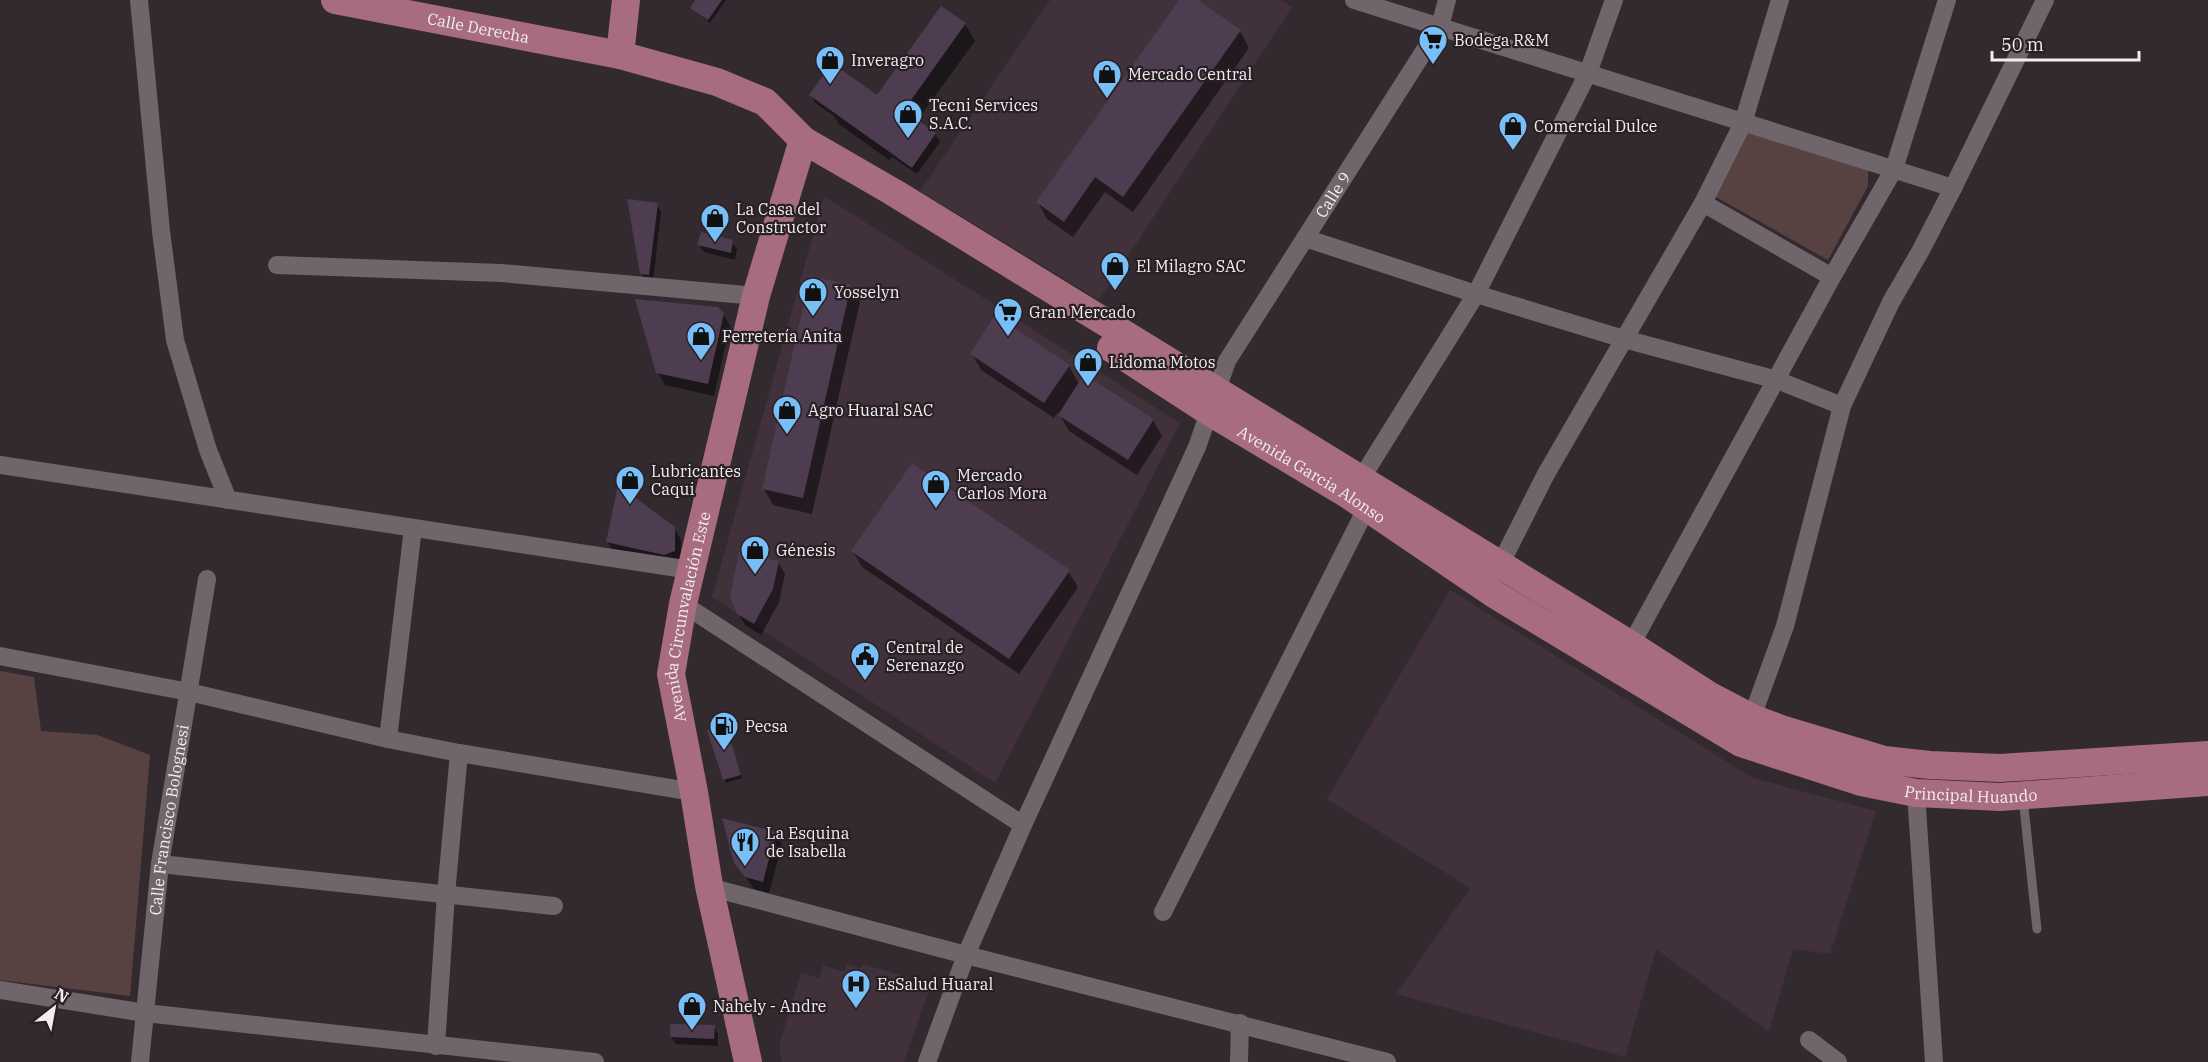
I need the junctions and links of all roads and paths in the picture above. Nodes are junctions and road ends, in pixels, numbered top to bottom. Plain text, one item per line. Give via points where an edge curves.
1 (139, 0) edge
2 (335, 0) edge
3 (626, 0) edge
4 (1354, 0) edge
5 (1447, 0) edge
6 (1614, 0) edge
7 (1780, 0) edge
8 (1947, 0) edge
9 (2044, 0) edge
10 (1440, 26) junction
11 (620, 55) junction
12 (1588, 73) junction
13 (1743, 123) junction
14 (803, 140) junction
15 (1894, 170) junction
16 (1953, 188) junction
17 (1703, 203) junction
18 (1305, 238) junction
19 (277, 265) dead end
20 (1832, 277) junction
21 (1476, 294) junction
22 (756, 296) junction
23 (1624, 339) junction
24 (1777, 380) junction
25 (1212, 400) junction
26 (1842, 406) junction
27 (0, 465) edge
28 (1361, 479) junction
29 (228, 500) junction
30 (1367, 507) junction
31 (413, 528) junction
32 (1500, 565) junction
33 (691, 570) junction
34 (207, 579) dead end
35 (1494, 594) junction
36 (683, 604) junction
37 (0, 656) edge
38 (1624, 657) junction
39 (189, 692) junction
40 (1746, 731) junction
41 (388, 739) junction
42 (459, 753) junction
43 (2208, 755) edge
44 (2208, 782) edge
45 (694, 792) junction
46 (1916, 793) junction
47 (2022, 795) junction
48 (1023, 825) junction
49 (160, 864) junction
50 (709, 887) junction
51 (446, 894) junction
52 (554, 906) dead end
53 (1163, 912) dead end
54 (2037, 929) dead end
55 (966, 955) junction
56 (0, 990) edge
57 (145, 1013) junction
58 (1239, 1023) junction
59 (1809, 1040) dead end
60 (436, 1046) junction
61 (140, 1062) edge
62 (594, 1062) edge
63 (748, 1062) edge
64 (927, 1062) edge
65 (1239, 1062) edge
66 (1387, 1062) edge
67 (1838, 1062) edge
68 (1934, 1062) edge

1 - 29 street via 175,340 208,450
2 - 11 main road, Calle Derecha
3 - 11 main road
4 - 10 street
5 - 10 street, Calle 9
6 - 12 street
7 - 13 street
8 - 15 street
9 - 16 street
10 - 12 street
10 - 18 street, Calle 9
11 - 14 main road, Avenida Garcia Alonso via 717,82 765,102
12 - 13 street
12 - 21 street
13 - 15 street
13 - 17 street
14 - 22 main road, Avenida Circunvalación Este
14 - 25 main road, Avenida Garcia Alonso via 893,192 945,243
15 - 16 street
15 - 20 street
16 - 26 street via 1891,302
17 - 20 street
17 - 23 street
18 - 21 street
18 - 25 street, Calle 9 via 1227,361
19 - 22 street via 501,273
20 - 24 street
21 - 23 street
21 - 28 street
22 - 33 main road, Avenida Circunvalación Este
23 - 24 street
23 - 32 street via 1546,474
24 - 26 street
24 - 38 street
25 - 28 main road, Avenida Garcia Alonso
25 - 30 main road, Avenida Garcia Alonso
25 - 48 street, Calle 9 via 1197,447
26 - 40 street via 1785,626
27 - 29 street
28 - 32 main road, Avenida Garcia Alonso
29 - 31 street
30 - 35 main road, Avenida Garcia Alonso
30 - 53 street
31 - 33 street
31 - 41 street
32 - 35 street
32 - 38 main road, Avenida Garcia Alonso
33 - 36 main road, Avenida Circunvalación Este
34 - 39 street, Calle Francisco Bolognesi
35 - 38 main road, Avenida Garcia Alonso
36 - 45 main road, Avenida Circunvalación Este via 671,674
36 - 48 street
37 - 39 street
38 - 40 main road, Avenida Garcia Alonso
39 - 41 street
39 - 49 street, Calle Francisco Bolognesi
40 - 43 main road, Principal Huando via 1784,730 1884,760 1930,765 2000,768
40 - 46 main road, Principal Huando via 1862,782
41 - 42 street
42 - 45 street
42 - 51 street
44 - 47 main road, Principal Huando
45 - 50 main road, Avenida Circunvalación Este
46 - 47 main road, Principal Huando
46 - 68 street
47 - 54 lane
48 - 55 street, Calle 9
49 - 51 street
49 - 57 street, Calle Francisco Bolognesi
50 - 55 street
50 - 63 main road, Avenida Circunvalación Este
51 - 52 street
51 - 60 street
55 - 58 street
55 - 64 street, Calle 9
56 - 57 street
57 - 60 street
57 - 61 street, Calle Francisco Bolognesi
58 - 65 street
58 - 66 street
59 - 67 street
60 - 62 street

